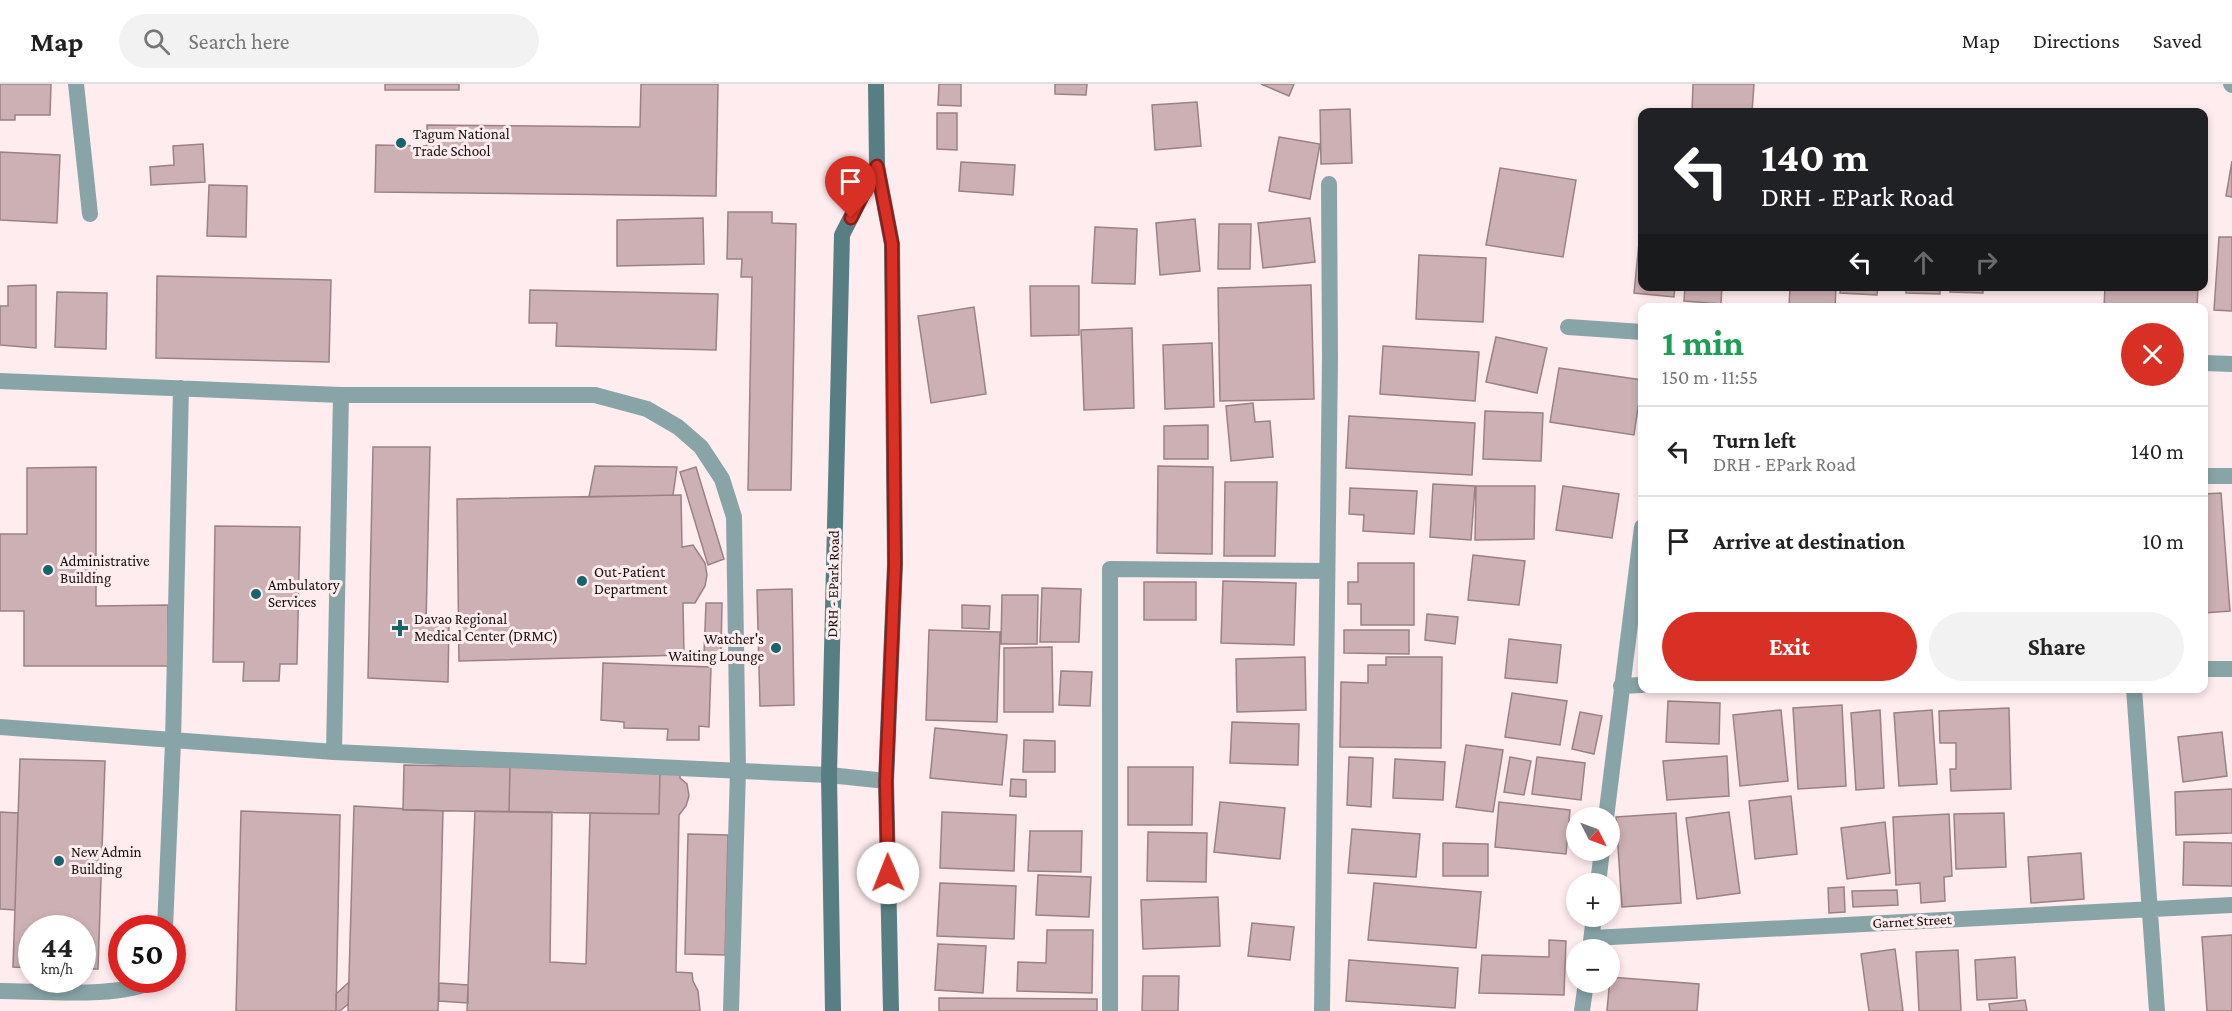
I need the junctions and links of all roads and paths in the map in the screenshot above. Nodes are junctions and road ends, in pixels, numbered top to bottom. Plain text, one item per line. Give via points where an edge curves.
1 (76, 84) edge
2 (876, 84) edge
3 (877, 166) junction
4 (1329, 184) dead end
5 (90, 213) dead end
6 (1568, 327) dead end
7 (1638, 332) edge
8 (2208, 363) edge
9 (2232, 364) edge
10 (0, 381) edge
11 (181, 388) junction
12 (341, 395) junction
13 (2208, 476) edge
14 (2232, 476) edge
15 (1638, 559) edge
16 (1327, 571) junction
17 (2208, 669) edge
18 (2232, 669) edge
19 (1638, 685) edge
20 (1622, 686) junction
21 (2134, 693) edge
22 (0, 727) edge
23 (173, 742) junction
24 (334, 752) junction
25 (738, 770) junction
26 (829, 775) junction
27 (886, 781) junction
28 (1607, 807) edge
29 (2232, 905) edge
30 (2148, 908) junction
31 (166, 915) edge
32 (1620, 942) edge
33 (108, 990) edge
34 (0, 991) edge
35 (1584, 993) edge
36 (731, 1011) edge
37 (834, 1011) edge
38 (891, 1011) edge
39 (1110, 1011) edge
40 (1322, 1011) edge
41 (1582, 1011) edge
42 (2157, 1011) edge

1 - 5 street
2 - 3 main road, DRH - EPark Road
3 - 26 main road, DRH - EPark Road via 842,235
3 - 27 main road, DRH - EPark Road via 892,244 895,564
4 - 16 street
6 - 7 street
8 - 9 street
10 - 11 street
11 - 12 street
11 - 23 street
12 - 24 street
12 - 25 street via 595,395 647,409 678,427 701,447 722,479 734,517
13 - 14 street
15 - 20 street
16 - 39 street via 1110,569
16 - 40 street
17 - 18 street
19 - 20 street
20 - 28 street
21 - 30 street
22 - 23 street
23 - 24 street
23 - 31 street
24 - 25 street
25 - 26 street
25 - 36 street
26 - 27 street
26 - 37 main road, DRH - EPark Road
27 - 38 main road, DRH - EPark Road
29 - 30 street, Garnet Street
30 - 32 street, Garnet Street
30 - 42 street
33 - 34 street
35 - 41 street

